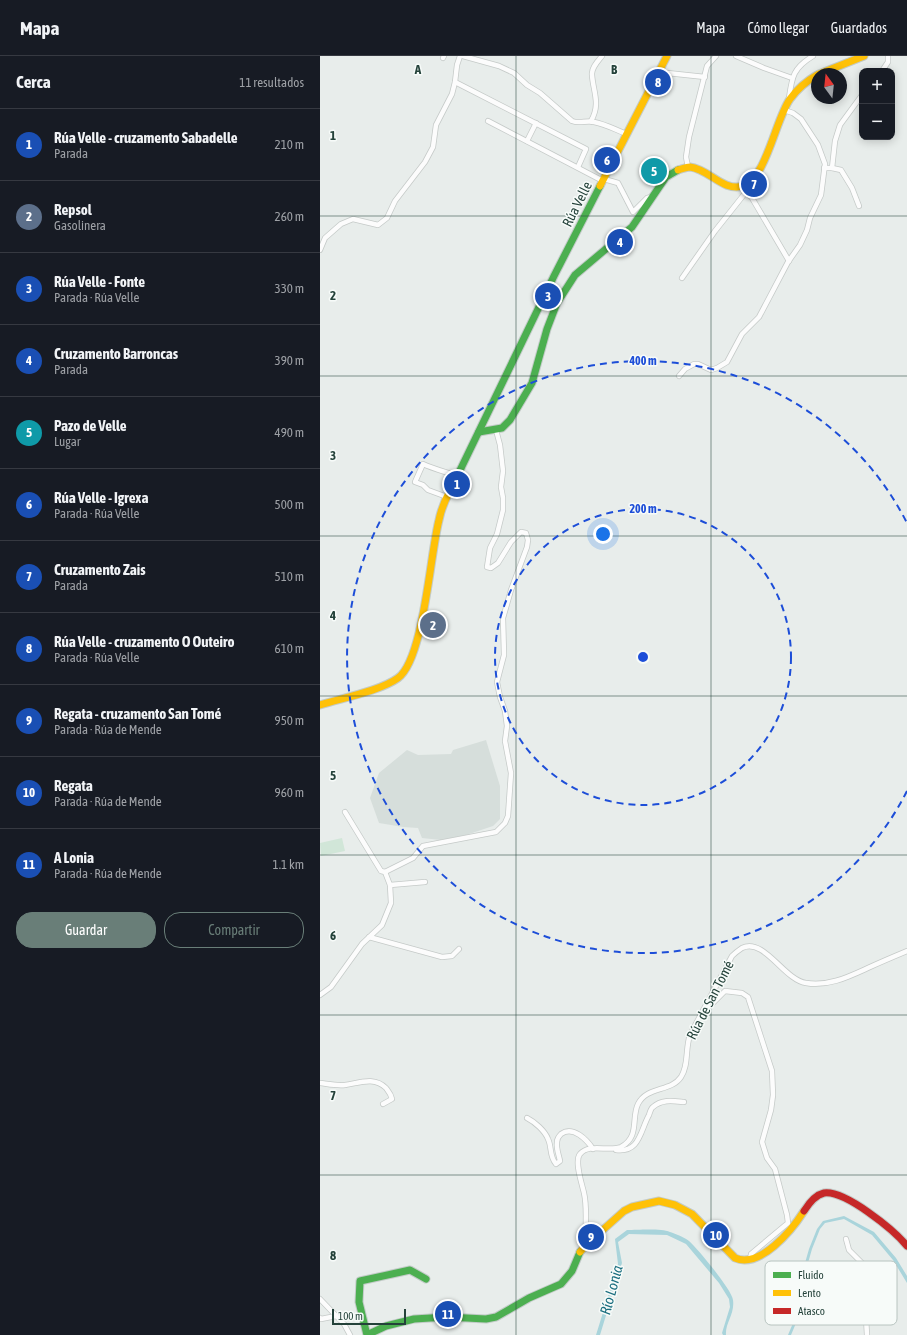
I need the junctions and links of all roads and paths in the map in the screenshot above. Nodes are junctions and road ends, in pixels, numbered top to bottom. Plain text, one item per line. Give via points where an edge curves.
1 (462, 56) edge
2 (602, 56) edge
3 (666, 56) edge
4 (716, 56) edge
5 (736, 56) edge
6 (812, 56) edge
7 (864, 56) edge
8 (888, 56) edge
9 (833, 68) edge
10 (884, 68) edge
11 (658, 72) junction
12 (705, 77) junction
13 (792, 78) junction
14 (811, 78) edge
15 (455, 82) junction
16 (859, 99) edge
17 (789, 100) junction
18 (784, 110) junction
19 (488, 120) dead end
20 (591, 121) junction
21 (536, 123) junction
22 (627, 134) junction
23 (527, 141) junction
24 (578, 167) junction
25 (688, 167) junction
26 (824, 168) junction
27 (832, 168) junction
28 (603, 180) junction
29 (744, 189) junction
30 (652, 197) junction
31 (859, 206) dead end
32 (320, 250) edge
33 (788, 261) junction
34 (682, 278) dead end
35 (679, 376) dead end
36 (496, 430) junction
37 (479, 432) junction
38 (457, 476) junction
39 (447, 497) junction
40 (320, 705) edge
41 (345, 812) dead end
42 (385, 872) junction
43 (425, 882) dead end
44 (390, 885) junction
45 (369, 937) junction
46 (458, 949) dead end
47 (907, 951) edge
48 (320, 995) edge
49 (700, 1017) junction
50 (320, 1083) edge
51 (684, 1102) dead end
52 (383, 1104) dead end
53 (527, 1118) dead end
54 (593, 1149) junction
55 (610, 1149) junction
56 (846, 1239) dead end
57 (587, 1244) junction
58 (907, 1246) edge
59 (750, 1260) junction
60 (860, 1261) edge
61 (426, 1279) dead end
62 (320, 1299) edge
63 (336, 1316) junction
64 (320, 1318) edge
65 (866, 1325) edge
66 (350, 1335) edge
67 (367, 1335) edge
68 (867, 1335) edge

1 - 15 street via 457,65
1 - 20 street via 514,73 572,121
2 - 20 street via 591,74 596,93 596,111
3 - 11 street, Rúa Velle
4 - 12 street via 708,66
5 - 13 street
6 - 13 street via 802,63
7 - 9 street
8 - 10 street
11 - 12 street
11 - 22 street, Rúa Velle
12 - 25 street via 689,137 686,157
13 - 17 street
14 - 17 street via 803,83
15 - 21 street
15 - 32 street via 452,94 436,125 433,147 425,162 395,201 387,218 378,225 353,219 341,224 325,238
16 - 27 street via 840,125
17 - 18 street
18 - 26 street via 801,119 818,145
18 - 29 street via 758,173
19 - 23 street
20 - 22 street
21 - 23 street
21 - 24 street via 586,149
22 - 28 street, Rúa Velle
23 - 24 street
24 - 28 street
25 - 29 street via 695,168 726,185
25 - 30 street via 676,170 666,177
26 - 27 street
26 - 33 street via 821,196 804,237
27 - 31 street via 841,170
28 - 30 street via 618,183 633,212
28 - 37 street, Rúa Velle
29 - 33 street via 752,198
29 - 34 street
30 - 36 street via 632,227 575,275 558,302 547,329 532,383 510,420
33 - 35 street via 759,317 742,334 727,362 711,370 694,364
36 - 37 street
36 - 42 street via 503,470 503,510 497,534 490,548 487,567 496,566 511,542 521,532 526,533 528,540 503,618 504,655 497,682 506,718 505,741 511,773 508,816 496,832 423,846 413,858
37 - 38 street, Rúa Velle
38 - 39 street, Rúa Velle
38 - 39 street via 423,464 415,482
39 - 40 street, Rúa Velle via 439,520 419,635 405,670 386,685
41 - 42 street via 381,871
42 - 44 street
43 - 44 street
44 - 45 street via 391,903 382,925
45 - 46 street via 442,957 452,956
45 - 48 street via 331,987
47 - 49 street, Rúa de San Tomé via 838,981 805,983 792,977 754,946 742,948 732,956
49 - 55 street, Rúa de San Tomé via 687,1044 686,1061 681,1077 643,1097 638,1104 632,1135 620,1147
49 - 59 street via 725,991 742,992 748,997 772,1071 771,1110 762,1142 767,1158 775,1169 788,1222 751,1254
50 - 52 street via 344,1085 371,1081 381,1084 391,1094 392,1099
51 - 55 street via 666,1101 653,1107 633,1146 625,1151
53 - 54 street via 548,1138 556,1164 560,1159 557,1139 562,1133 574,1132 581,1135
54 - 55 street, Rúa de San Tomé
54 - 57 street via 584,1151 578,1159 586,1198
56 - 60 street via 849,1250
57 - 59 street via 624,1211 640,1204 659,1201 675,1205 692,1214 735,1258 742,1262
57 - 67 street via 572,1271 561,1284 496,1316 486,1319 414,1319 386,1326
58 - 59 street via 878,1218 839,1195 824,1193 812,1200 793,1227 775,1244
61 - 67 street via 410,1270 360,1281 359,1302
62 - 63 street
63 - 64 street
63 - 66 street
65 - 68 street

